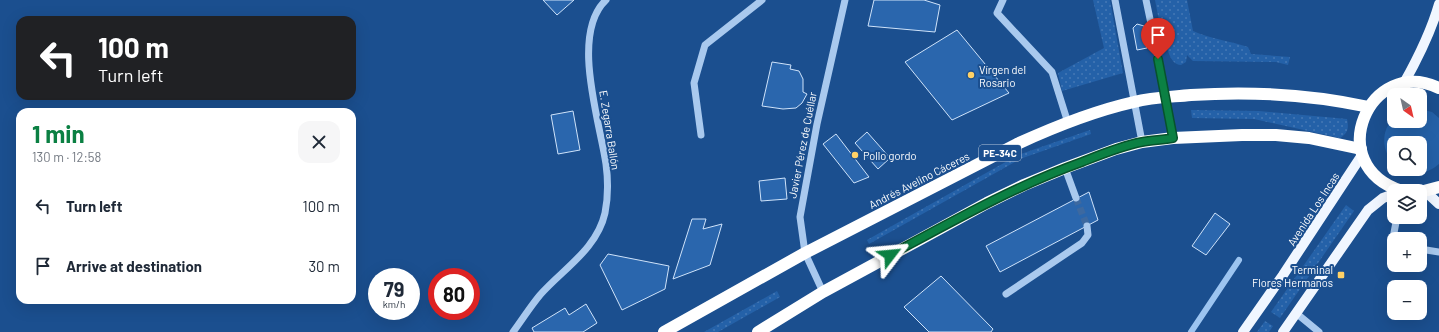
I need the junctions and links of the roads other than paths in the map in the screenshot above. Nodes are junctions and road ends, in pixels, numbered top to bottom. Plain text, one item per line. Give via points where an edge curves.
1 (606, 0) edge
2 (762, 0) edge
3 (845, 0) edge
4 (1003, 0) edge
5 (1114, 0) edge
6 (1146, 0) edge
7 (1439, 4) edge
8 (1404, 83) junction
9 (1439, 88) edge
10 (1165, 97) junction
11 (1134, 102) junction
12 (1369, 107) junction
13 (1068, 123) junction
14 (701, 135) dead end
15 (1173, 138) junction
16 (1142, 142) junction
17 (1361, 152) junction
18 (1065, 168) junction
19 (1387, 184) edge
20 (1439, 187) edge
21 (1427, 191) edge
22 (1427, 196) edge
23 (1387, 197) edge
24 (1076, 198) tunnel mouth
25 (1439, 204) edge
26 (1087, 226) tunnel mouth
27 (1427, 250) edge
28 (1439, 252) edge
29 (805, 253) junction
30 (823, 292) junction
31 (1006, 294) dead end
32 (1296, 313) junction
33 (513, 332) edge
34 (664, 332) edge
35 (758, 332) edge
36 (1243, 332) edge
37 (1283, 332) edge
38 (1319, 332) edge

1 - 33 street, E. Zegarra Ballón via 593,20 589,36 588,67 606,166 605,212 589,246 540,295
2 - 14 street via 704,45 694,83
3 - 29 street, Javier Pérez de Cuéllar via 817,124 800,217
4 - 13 street via 997,12 1052,72
5 - 11 street
6 - 10 street
7 - 8 main road via 1417,59
8 - 9 highway via 1425,83
8 - 12 highway via 1384,92
10 - 11 highway, Andrés Avelino Cáceres / PE-34C
10 - 12 highway, Andrés Avelino Cáceres / PE-34C via 1259,92 1338,100
10 - 15 street
11 - 13 highway, Andrés Avelino Cáceres / PE-34C
11 - 16 street
12 - 17 highway via 1360,127
13 - 29 highway, Andrés Avelino Cáceres / PE-34C via 1017,144
15 - 16 highway
15 - 17 highway via 1276,135 1309,138
16 - 18 highway
17 - 19 highway via 1367,165
17 - 36 main road, Avenida Los Incas via 1283,276
18 - 24 street
18 - 30 highway via 981,206
20 - 21 highway
22 - 25 main road
23 - 32 main road via 1368,210
26 - 31 street via 1088,235 1082,243
27 - 28 street
29 - 30 street, Javier Pérez de Cuéllar
29 - 34 highway, Andrés Avelino Cáceres / PE-34C
30 - 35 highway
32 - 37 main road
32 - 38 street

